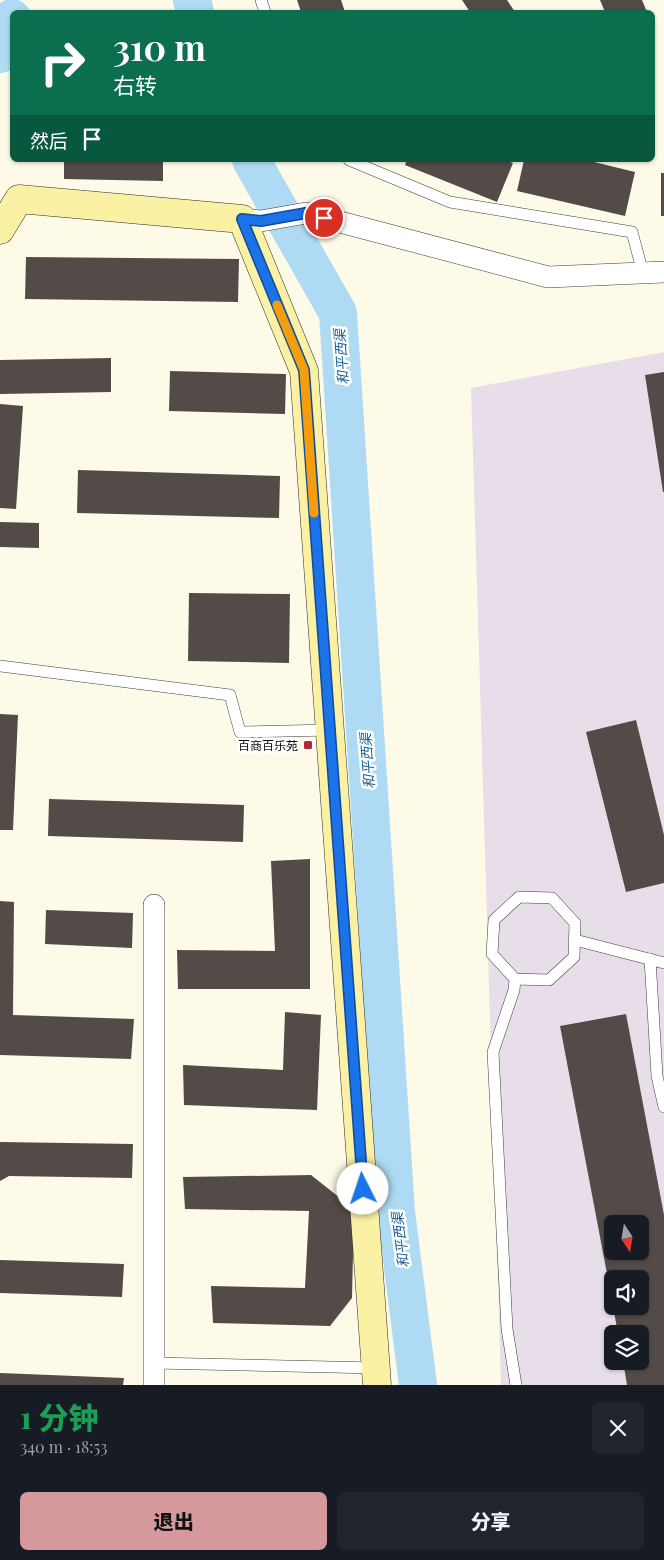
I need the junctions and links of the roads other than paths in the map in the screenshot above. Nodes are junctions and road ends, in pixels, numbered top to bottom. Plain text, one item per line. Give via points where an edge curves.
1 (354, 162) edge
2 (242, 219) junction
3 (0, 230) edge
4 (654, 272) edge
5 (0, 666) edge
6 (330, 730) junction
7 (154, 905) dead end
8 (575, 940) junction
9 (650, 959) junction
10 (664, 962) edge
11 (516, 978) junction
12 (664, 1107) edge
13 (154, 1363) junction
14 (377, 1377) edge
15 (154, 1385) edge
16 (516, 1385) edge

1 - 4 lane via 450,202 632,232
2 - 3 street via 19,199
2 - 4 street via 269,219 306,213 548,277
2 - 6 street via 304,370
5 - 6 lane via 230,695 240,732
6 - 14 street
7 - 13 street
8 - 9 lane
8 - 11 lane via 574,957 549,980
8 - 11 lane via 575,923 552,898 518,897 494,920 492,954
9 - 10 lane
9 - 12 lane via 657,1076
11 - 16 lane via 493,1052 507,1329
13 - 14 lane
13 - 15 street

